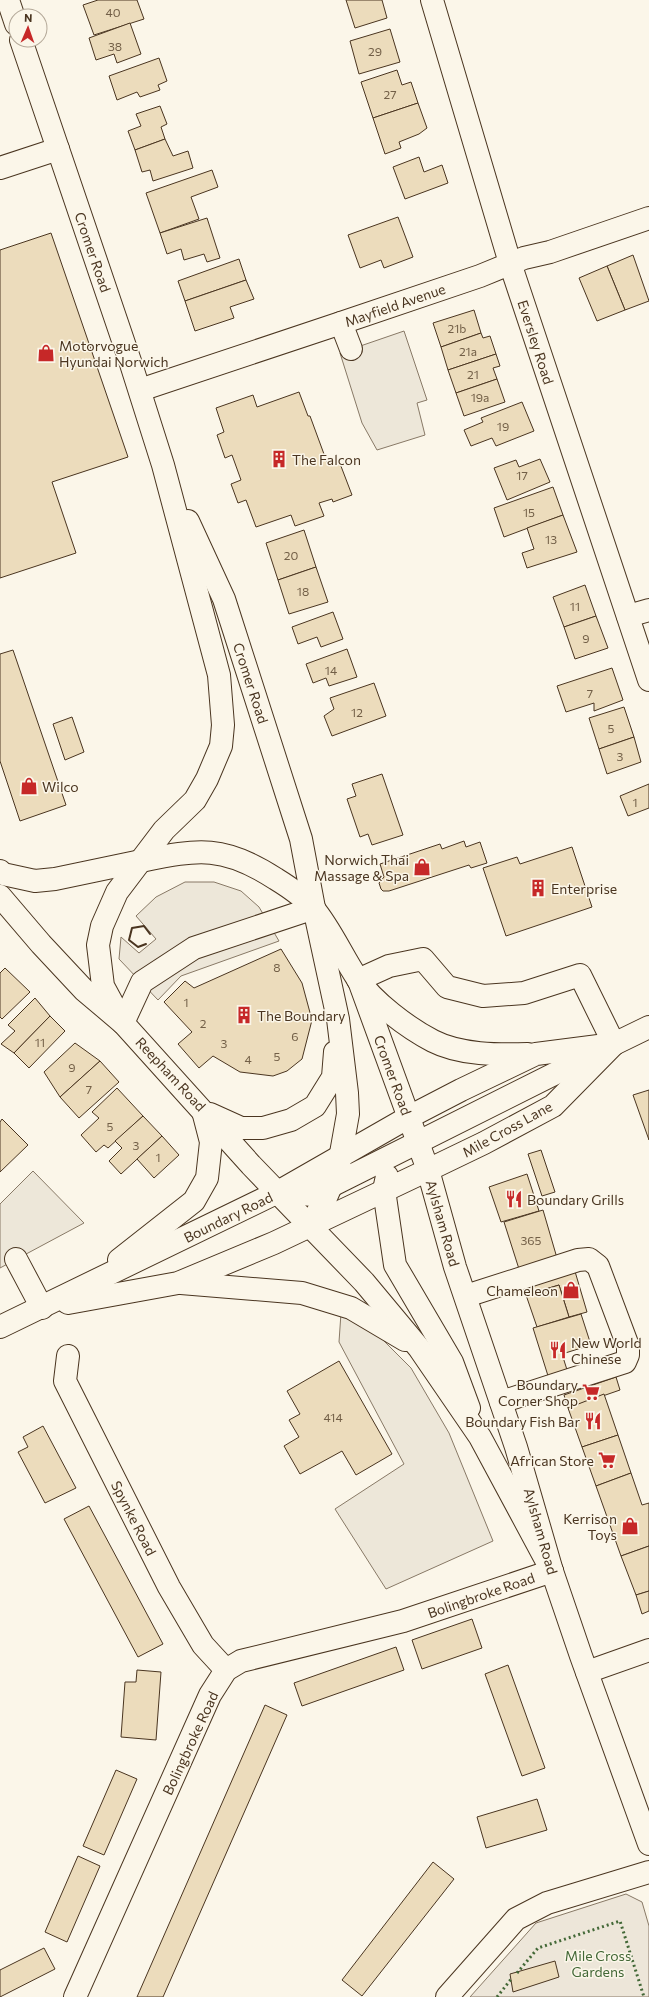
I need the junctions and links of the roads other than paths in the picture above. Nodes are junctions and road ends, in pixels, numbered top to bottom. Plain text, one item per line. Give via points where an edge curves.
1 (432, 0) edge
2 (24, 48) edge
3 (58, 149) junction
4 (0, 168) edge
5 (649, 218) edge
6 (510, 263) junction
7 (341, 323) junction
8 (351, 349) dead end
9 (140, 390) junction
10 (163, 465) junction
11 (649, 610) edge
12 (628, 616) junction
13 (649, 680) edge
14 (141, 860) junction
15 (0, 872) edge
16 (0, 896) edge
17 (314, 908) junction
18 (358, 980) junction
19 (338, 1019) junction
20 (123, 1023) junction
21 (649, 1027) edge
22 (614, 1044) junction
23 (536, 1054) junction
24 (203, 1112) junction
25 (409, 1117) junction
26 (418, 1141) junction
27 (392, 1154) junction
28 (340, 1156) junction
29 (428, 1170) junction
30 (331, 1186) junction
31 (384, 1190) junction
32 (278, 1192) junction
33 (309, 1226) junction
34 (16, 1259) dead end
35 (178, 1283) junction
36 (466, 1296) junction
37 (42, 1308) junction
38 (0, 1327) edge
39 (418, 1348) junction
40 (68, 1356) dead end
41 (501, 1402) junction
42 (480, 1437) junction
43 (552, 1571) junction
44 (649, 1650) edge
45 (226, 1670) junction
46 (587, 1672) junction
47 (649, 1844) edge
48 (649, 1872) edge
49 (75, 1997) edge
50 (447, 1997) edge

1 - 6 main road, Eversley Road
2 - 3 main road, Cromer Road
3 - 4 main road
3 - 9 main road, Cromer Road
5 - 6 main road, Mayfield Avenue
6 - 7 main road, Mayfield Avenue via 480,276
6 - 12 main road, Eversley Road
7 - 8 main road
7 - 9 main road, Mayfield Avenue
9 - 10 main road, Cromer Road
10 - 14 main road, Cromer Road via 218,675 223,725 221,746 195,800 164,830
10 - 17 main road, Cromer Road via 224,599 301,839
11 - 12 main road
12 - 13 main road, Eversley Road
14 - 15 main road via 35,881
14 - 17 main road via 182,852 217,852 243,859 290,888
14 - 20 main road, Reepham Road via 117,892 102,926 98,945 102,986
16 - 20 main road, Reepham Road via 84,990
17 - 18 main road, Cromer Road
17 - 19 main road, Cromer Road
17 - 20 main road via 194,948 142,982
18 - 22 main road via 389,966 423,959 448,987 483,996 524,993 580,976
18 - 23 main road, Cromer Road via 395,1018 434,1042 451,1048 495,1055
18 - 25 main road, Cromer Road
19 - 24 main road, Reepham Road via 333,1077 315,1106 291,1120 263,1128 241,1128
19 - 28 main road, Cromer Road via 348,1114
20 - 24 main road, Reepham Road
21 - 22 main road, Mile Cross Lane
22 - 23 main road, Mile Cross Lane
22 - 26 main road
22 - 29 main road, Mile Cross Lane via 543,1115
23 - 25 main road, Mile Cross Lane
24 - 32 main road
24 - 37 main road, Boundary Road via 211,1142 207,1178 194,1201 114,1264
25 - 26 main road, Cromer Road
25 - 27 main road
25 - 28 main road, Boundary Road
26 - 27 main road
26 - 29 main road, Cromer Road
27 - 30 main road
27 - 31 main road
28 - 30 main road, Cromer Road via 338,1170
28 - 32 main road, Boundary Road
29 - 31 main road, Boundary Road
29 - 36 main road, Aylsham Road via 455,1267
30 - 32 main road via 313,1195
30 - 33 main road, Cromer Road
31 - 33 main road, Boundary Road
31 - 42 main road via 395,1265 452,1362
32 - 33 main road
32 - 37 main road, Boundary Road
33 - 35 main road, Boundary Road
33 - 39 main road via 364,1282
34 - 37 main road
35 - 37 main road, Boundary Road
35 - 39 main road via 302,1292 351,1308
36 - 41 main road, Aylsham Road
36 - 41 main road via 578,1260 589,1259 598,1266 628,1346 625,1362
37 - 38 main road, Boundary Road
39 - 42 main road
40 - 45 main road, Spynke Road via 65,1381 165,1580 203,1645
41 - 43 main road, Aylsham Road
42 - 43 main road
43 - 45 main road, Bolingbroke Road via 403,1621 241,1661
43 - 46 main road, Aylsham Road
44 - 46 main road
45 - 49 main road, Bolingbroke Road via 210,1695
46 - 47 main road, Aylsham Road
48 - 50 main road via 547,1902 516,1919

